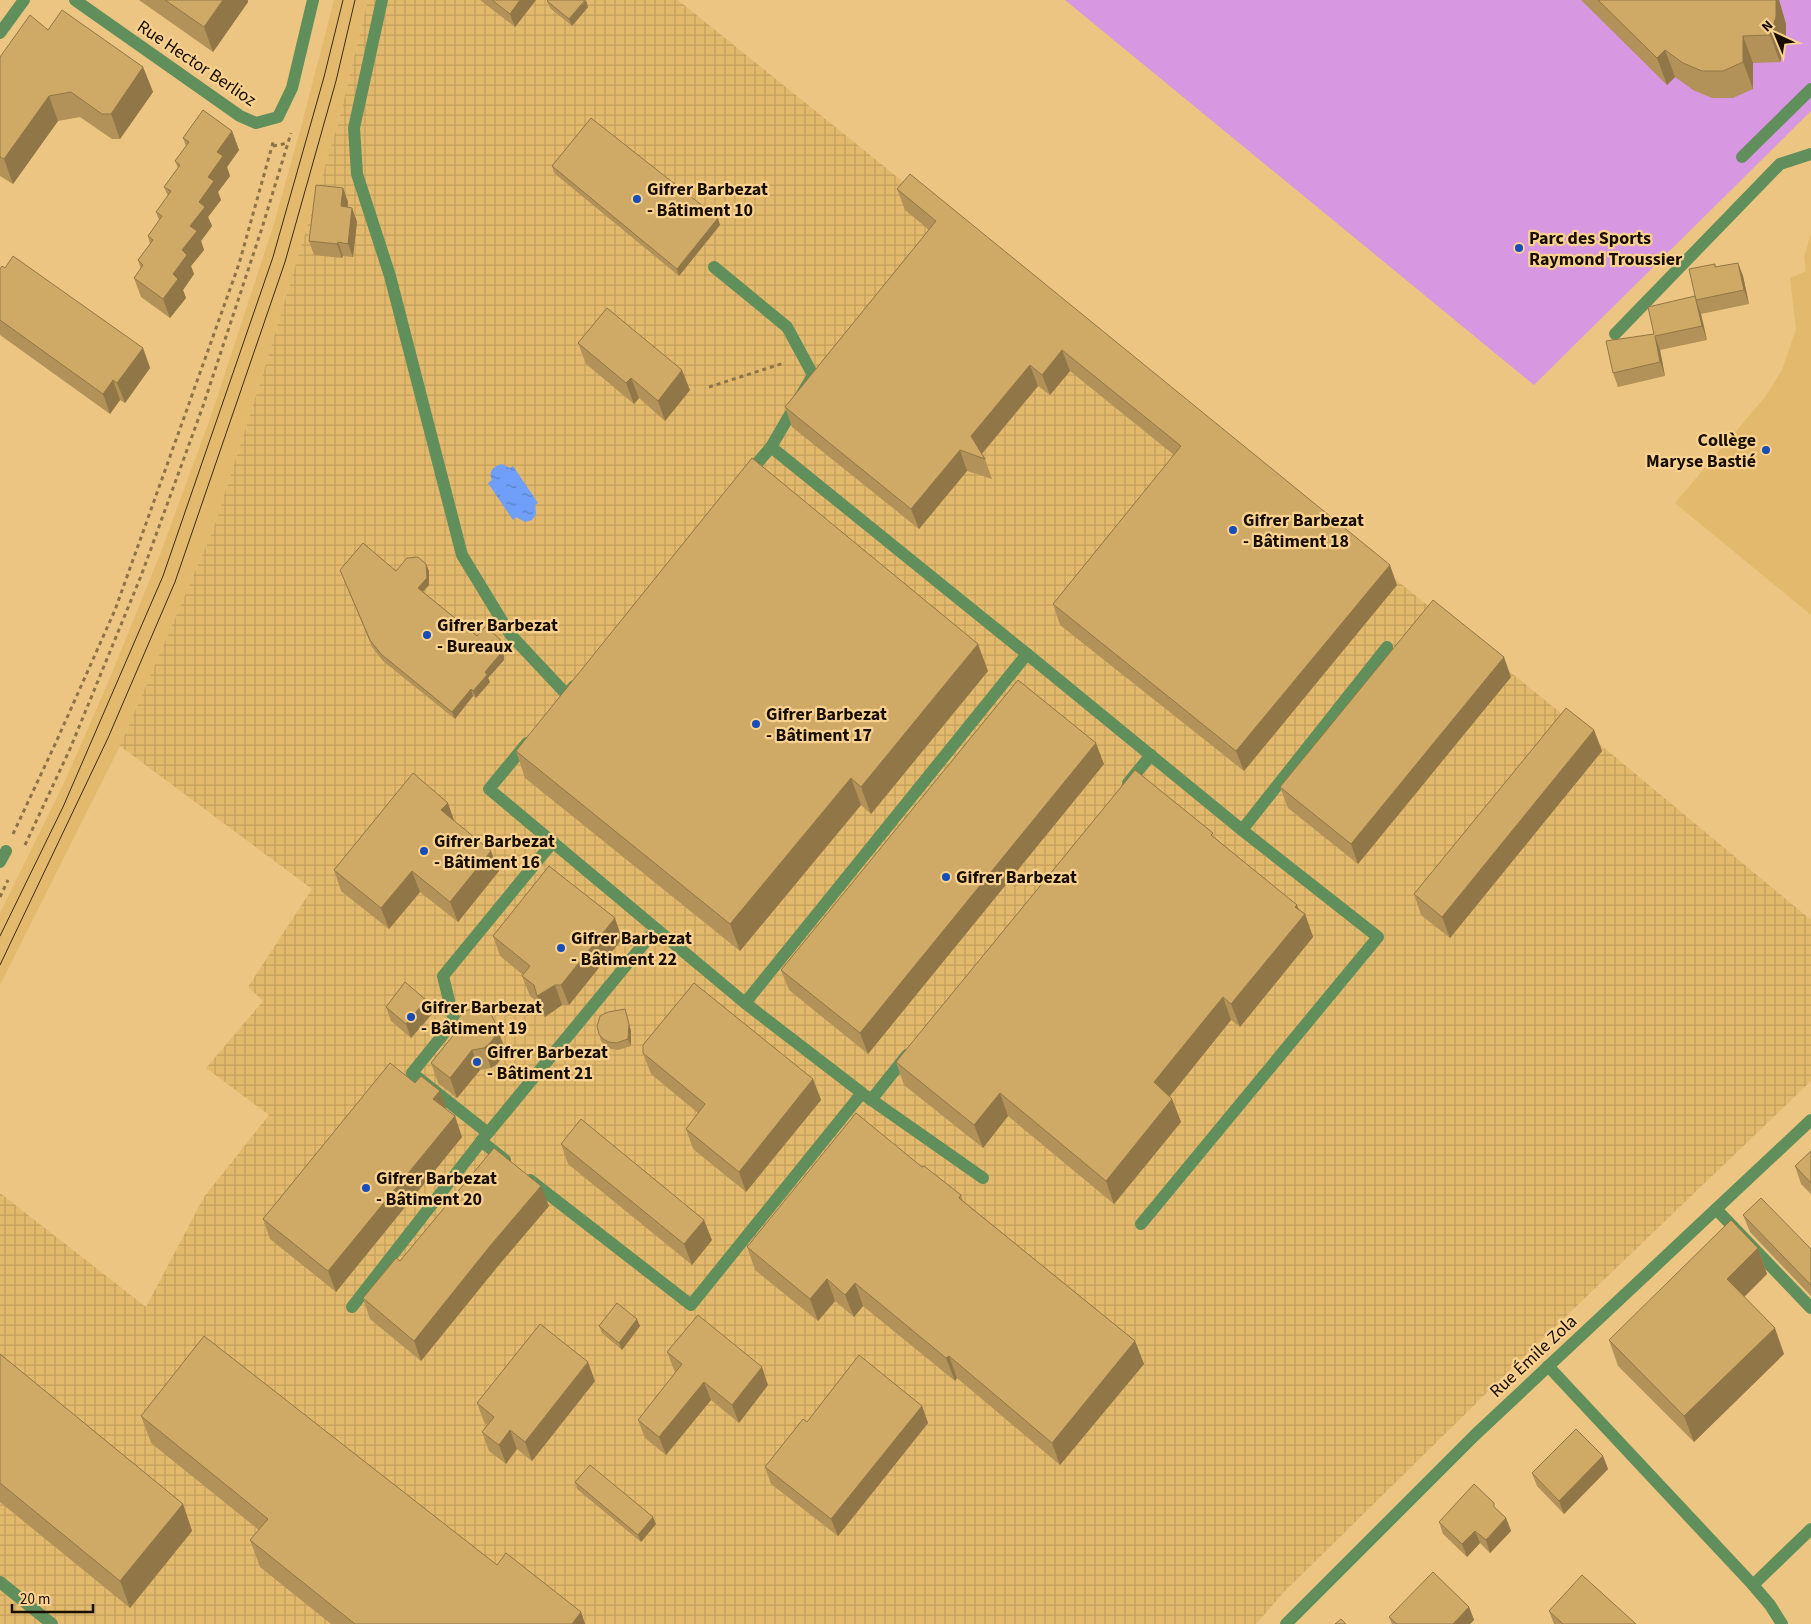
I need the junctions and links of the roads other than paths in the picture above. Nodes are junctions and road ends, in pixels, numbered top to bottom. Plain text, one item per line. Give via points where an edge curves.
1 (24, 0) edge
2 (75, 0) edge
3 (313, 0) edge
4 (382, 0) edge
5 (0, 33) edge
6 (1811, 89) edge
7 (1811, 154) edge
8 (1742, 157) dead end
9 (714, 267) dead end
10 (1615, 334) dead end
11 (771, 447) junction
12 (740, 485) edge
13 (1387, 647) dead end
14 (1027, 654) junction
15 (579, 680) edge
16 (537, 731) edge
17 (1151, 755) junction
18 (1120, 793) edge
19 (1242, 830) junction
20 (553, 842) junction
21 (656, 929) junction
22 (744, 1003) junction
23 (915, 1046) edge
24 (866, 1096) junction
25 (1811, 1120) edge
26 (485, 1137) junction
27 (983, 1178) dead end
28 (1716, 1209) junction
29 (1140, 1224) dead end
30 (352, 1307) dead end
31 (1811, 1308) edge
32 (1548, 1366) junction
33 (1811, 1529) edge
34 (0, 1582) edge
35 (1753, 1585) junction
36 (52, 1624) edge
37 (1286, 1624) edge
38 (1782, 1624) edge

1 - 5 street
2 - 3 street, Rue Hector Berlioz via 240,116 256,123 278,117 292,88
4 - 15 street via 354,128 357,174 390,276 462,554 510,634 564,698
6 - 8 street
7 - 10 street via 1780,164
9 - 11 street via 787,327 813,375
11 - 12 street
11 - 14 street
13 - 19 street
14 - 17 street
14 - 22 street
16 - 20 street via 489,789
17 - 18 street
17 - 19 street
19 - 29 street via 1378,937
20 - 21 street
20 - 26 street via 443,976 454,1021 412,1073
21 - 22 street
21 - 26 street
22 - 24 street
23 - 24 street
24 - 26 street via 691,1305 516,1169
24 - 27 street
25 - 28 street, Rue Émile Zola
26 - 30 street
28 - 31 street
28 - 32 street, Rue Émile Zola
32 - 35 street
32 - 37 street, Rue Émile Zola via 1474,1435
33 - 35 street
34 - 36 street
35 - 38 street

